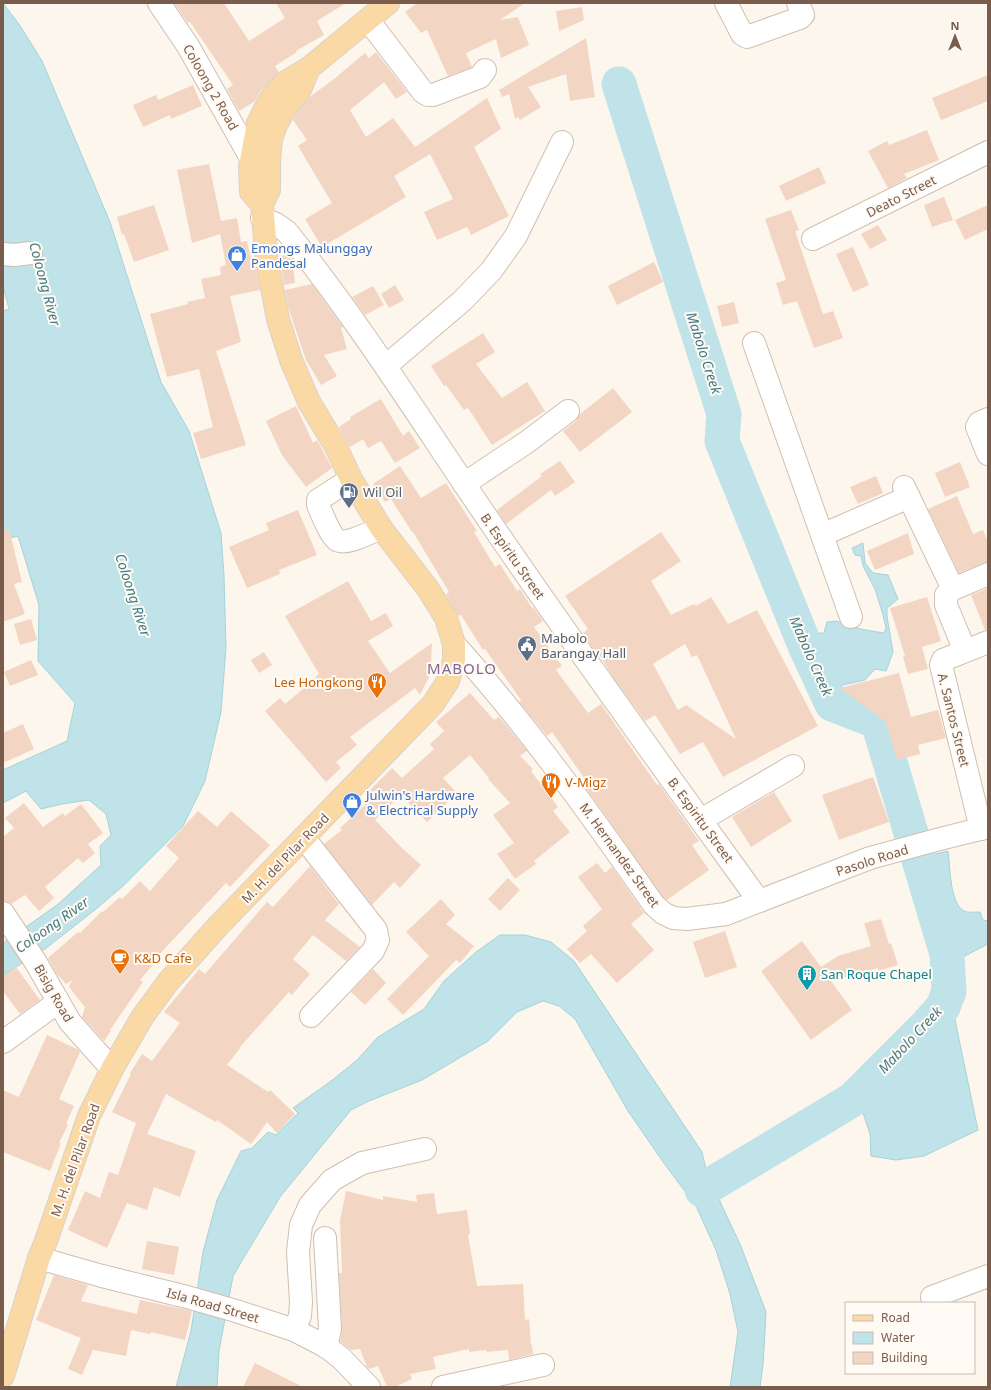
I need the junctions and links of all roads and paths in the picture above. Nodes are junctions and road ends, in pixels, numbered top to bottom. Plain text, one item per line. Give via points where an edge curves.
1 (159, 3) edge
2 (388, 3) edge
3 (726, 3) edge
4 (798, 3) edge
5 (368, 20) junction
6 (485, 70) dead end
7 (562, 142) dead end
8 (988, 152) edge
9 (260, 160) junction
10 (262, 211) junction
11 (814, 239) dead end
12 (31, 253) dead end
13 (3, 254) edge
14 (754, 343) dead end
15 (386, 366) junction
16 (568, 411) dead end
17 (988, 419) edge
18 (988, 454) edge
19 (351, 479) junction
20 (464, 484) junction
21 (381, 528) junction
22 (822, 535) junction
23 (988, 574) edge
24 (953, 589) junction
25 (851, 617) dead end
26 (988, 642) edge
27 (454, 644) junction
28 (965, 651) junction
29 (793, 766) dead end
30 (701, 820) junction
31 (984, 828) edge
32 (304, 838) junction
33 (759, 901) junction
34 (3, 913) edge
35 (58, 1002) junction
36 (311, 1016) dead end
37 (3, 1042) edge
38 (112, 1069) junction
39 (425, 1149) dead end
40 (325, 1238) dead end
41 (39, 1258) junction
42 (988, 1276) edge
43 (932, 1297) dead end
44 (294, 1330) junction
45 (328, 1339) junction
46 (543, 1365) dead end
47 (3, 1376) edge
48 (369, 1387) edge
49 (443, 1387) edge

1 - 9 street, Coloong 2 Road
2 - 5 main road, M. H. del Pilar Road
3 - 4 street via 742,34 747,37 800,18 803,15
5 - 6 street via 423,92 428,95 480,78
5 - 9 main road, M. H. del Pilar Road via 309,68 299,92 287,105
7 - 15 street via 516,236 491,271 462,301
8 - 11 street, Deato Street
9 - 10 main road, M. H. del Pilar Road via 269,190
10 - 15 street, B. Espiritu Street via 287,232
10 - 19 main road, M. H. del Pilar Road via 267,262 278,318 291,360 309,402 335,445
12 - 13 street
14 - 22 street
15 - 20 street, B. Espiritu Street
16 - 20 street
17 - 18 street via 979,423 977,427
19 - 21 main road, M. H. del Pilar Road
19 - 21 street via 318,500 333,536 338,541 345,542
20 - 30 street, B. Espiritu Street via 625,716
21 - 27 main road, M. H. del Pilar Road via 428,589 446,618
22 - 24 street via 906,492
22 - 25 street
23 - 24 street
24 - 28 street via 946,595 946,605
26 - 28 street, A. Santos Street
27 - 32 main road, M. H. del Pilar Road via 454,660 448,681 433,704
27 - 33 street, M. Hernandez Street via 553,764 663,913 673,918 702,918 726,914
28 - 31 street, A. Santos Street via 943,660 941,665
29 - 30 street
30 - 33 street, B. Espiritu Street
31 - 33 street, Pasolo Road via 870,858
32 - 36 street via 376,930 378,940 373,951
32 - 38 main road, M. H. del Pilar Road via 218,926 168,982 143,1016
34 - 35 street, Bisig Road via 36,961
35 - 37 street
35 - 38 street, Bisig Road via 70,1022
38 - 41 main road, M. H. del Pilar Road via 89,1116
39 - 44 street via 362,1163 332,1180 310,1205 301,1225 298,1252 301,1302 300,1316
40 - 45 street
41 - 44 street, Isla Road Street via 187,1297
41 - 47 main road, M. H. del Pilar Road
42 - 43 street
44 - 45 street, Isla Road Street
45 - 48 street, Isla Road Street via 341,1358
46 - 49 street

